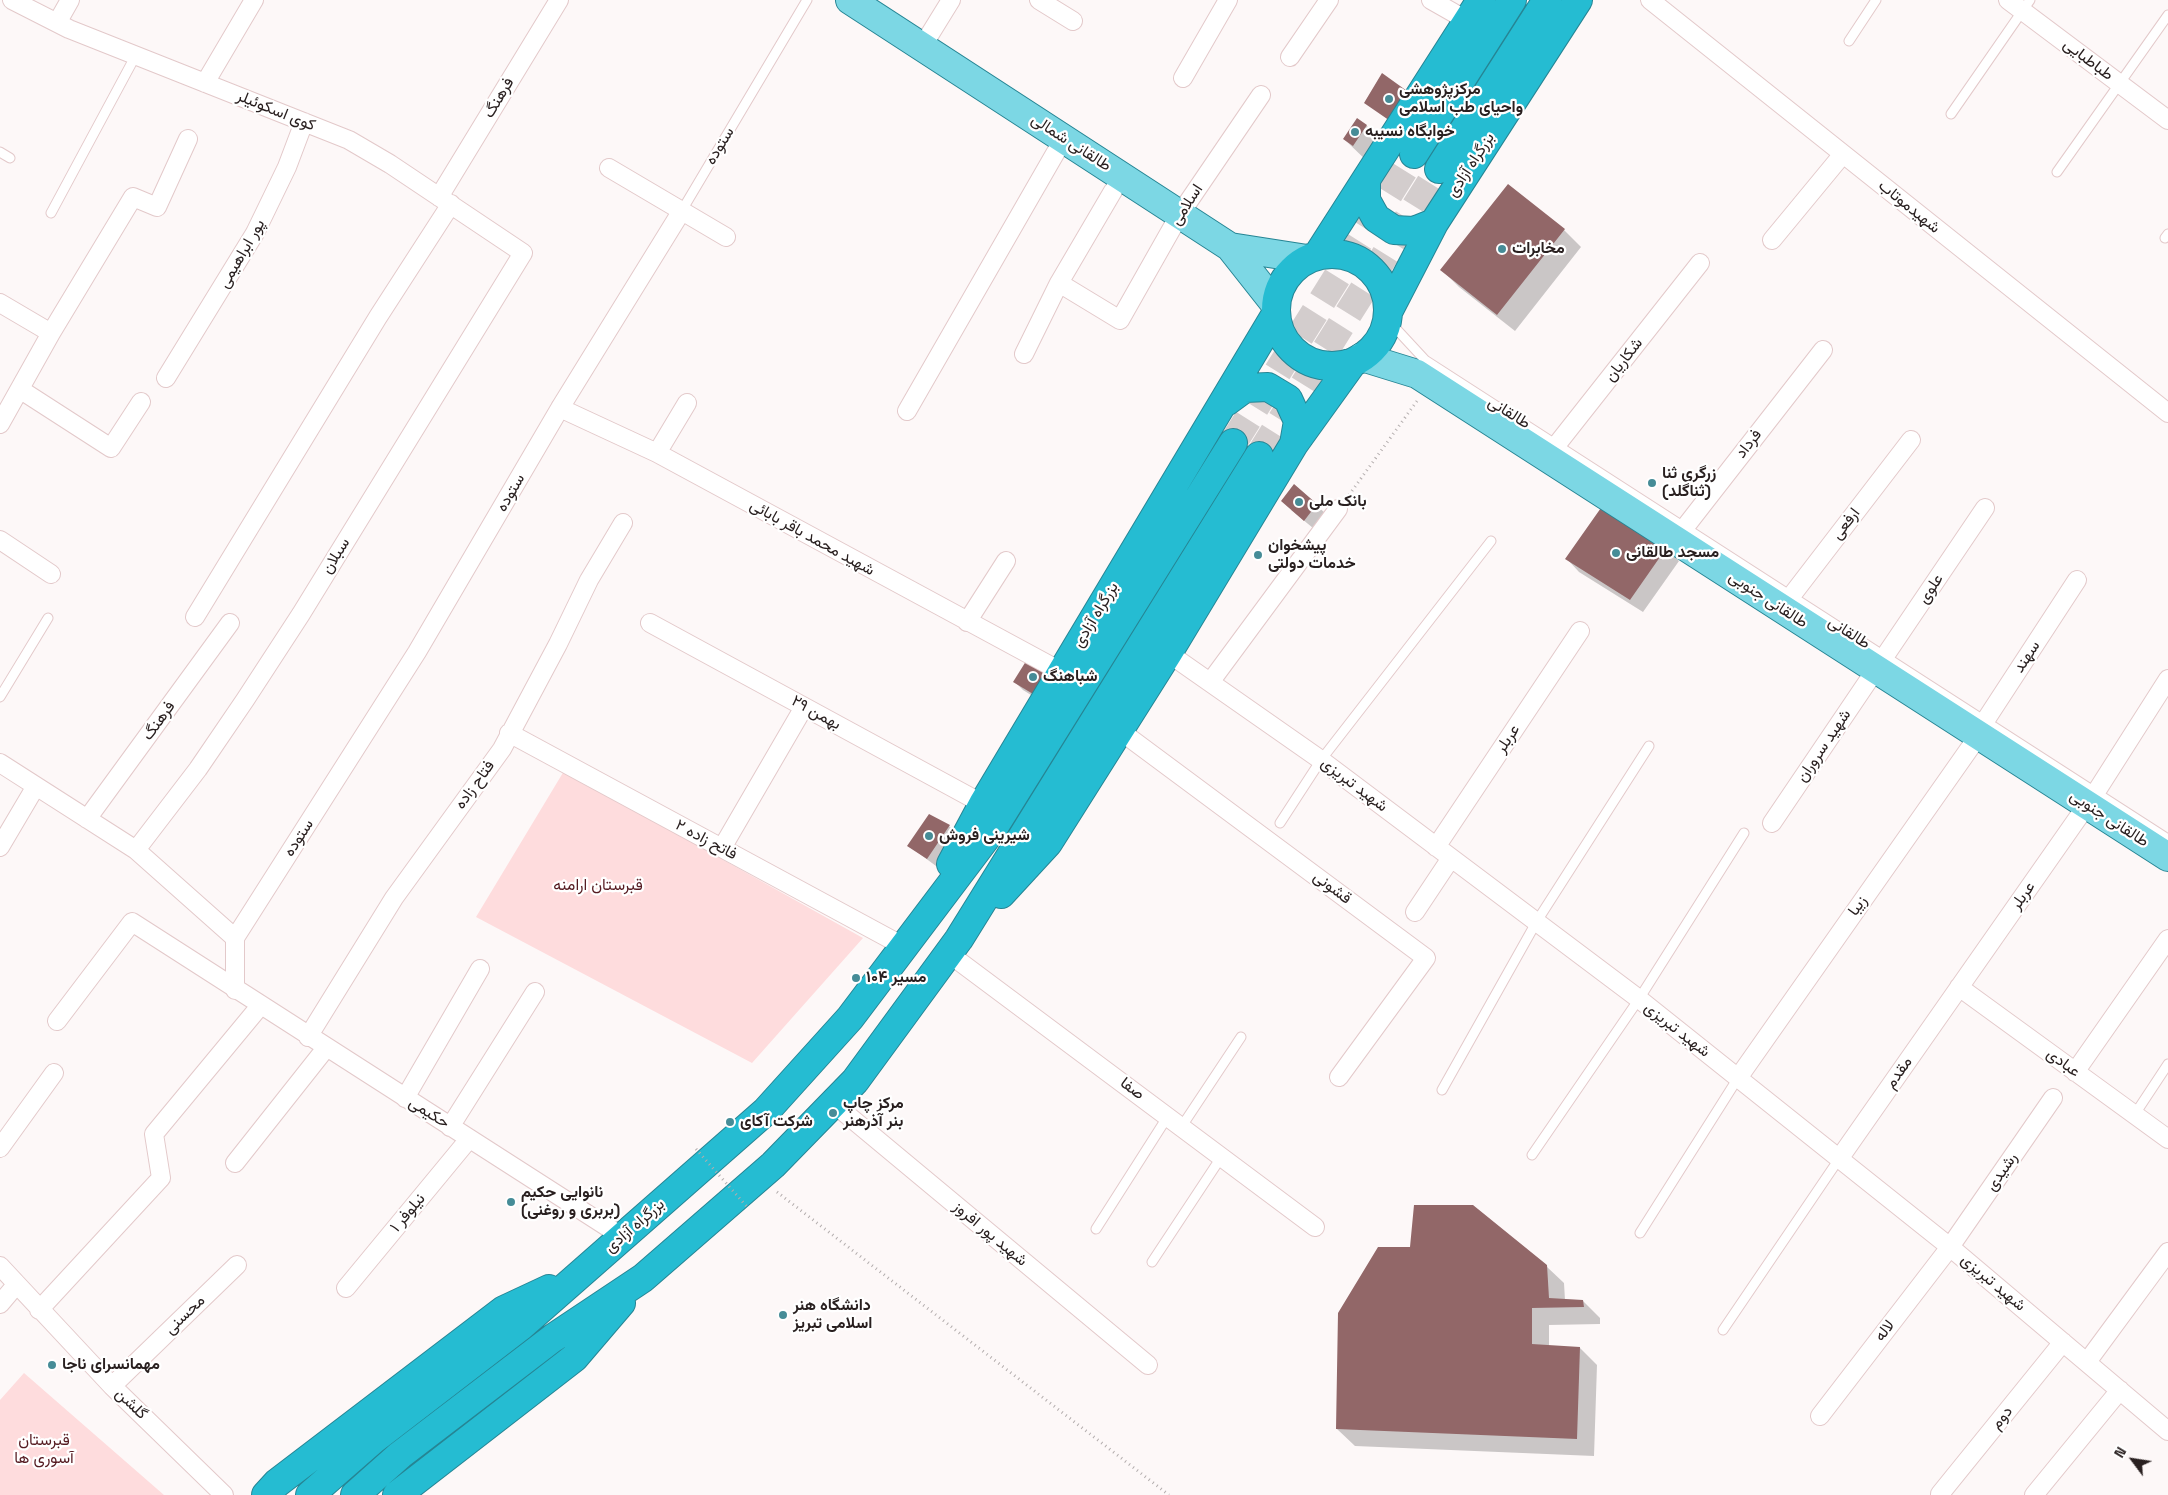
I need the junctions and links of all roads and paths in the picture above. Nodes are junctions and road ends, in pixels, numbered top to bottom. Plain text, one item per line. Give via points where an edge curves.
1 (12, 0) edge
2 (70, 0) edge
3 (254, 0) edge
4 (558, 0) edge
5 (807, 0) edge
6 (850, 0) edge
7 (951, 0) edge
8 (1039, 0) edge
9 (1228, 0) edge
10 (1329, 0) edge
11 (1431, 0) edge
12 (1512, 0) edge
13 (1547, 0) edge
14 (1578, 0) edge
15 (1650, 0) edge
16 (1876, 0) edge
17 (2008, 0) edge
18 (2026, 5) edge
19 (1474, 10) edge
20 (2168, 14) edge
21 (1074, 21) dead end
22 (57, 23) junction
23 (1849, 41) dead end
24 (922, 47) junction
25 (136, 55) junction
26 (1290, 57) dead end
27 (1183, 78) dead end
28 (205, 83) junction
29 (2119, 84) junction
30 (1261, 95) dead end
31 (1952, 114) dead end
32 (2168, 120) edge
33 (304, 122) junction
34 (1064, 138) junction
35 (188, 139) dead end
36 (0, 152) edge
37 (1414, 154) tunnel mouth
38 (1843, 154) junction
39 (10, 158) dead end
40 (609, 168) dead end
41 (1439, 169) tunnel mouth
42 (2057, 172) dead end
43 (1366, 180) junction
44 (1114, 191) dead end
45 (445, 200) junction
46 (681, 212) junction
47 (51, 213) dead end
48 (1180, 214) junction
49 (1434, 223) junction
50 (726, 237) dead end
51 (1772, 240) dead end
52 (1230, 247) junction
53 (523, 253) joint
54 (1312, 257) junction
55 (1700, 263) dead end
56 (1059, 283) junction
57 (0, 303) edge
58 (1276, 309) junction
59 (1388, 315) junction
60 (51, 333) junction
61 (1823, 350) dead end
62 (1024, 354) dead end
63 (1358, 360) junction
64 (166, 378) dead end
65 (1431, 382) junction
66 (21, 390) junction
67 (141, 402) dead end
68 (1226, 402) junction
69 (687, 404) dead end
70 (560, 408) junction
71 (907, 411) dead end
72 (2168, 413) edge
73 (0, 424) edge
74 (1911, 440) dead end
75 (1233, 443) tunnel mouth
76 (1294, 444) junction
77 (1552, 451) junction
78 (657, 453) junction
79 (1259, 456) tunnel mouth
80 (1985, 508) dead end
81 (1338, 509) joint
82 (623, 523) dead end
83 (1680, 533) junction
84 (0, 540) edge
85 (1491, 541) dead end
86 (1006, 561) dead end
87 (51, 574) dead end
88 (2078, 580) dead end
89 (1787, 602) junction
90 (195, 617) dead end
91 (48, 618) dead end
92 (967, 622) junction
93 (230, 623) dead end
94 (650, 623) dead end
95 (1580, 631) dead end
96 (1168, 653) junction
97 (1881, 663) junction
98 (1062, 672) junction
99 (2168, 679) edge
100 (1211, 681) junction
101 (0, 697) edge
102 (804, 707) junction
103 (1982, 728) junction
104 (1119, 730) junction
105 (509, 733) junction
106 (1649, 746) dead end
107 (1320, 760) junction
108 (0, 763) edge
109 (36, 786) junction
110 (2092, 798) junction
111 (983, 804) junction
112 (87, 819) junction
113 (1280, 823) dead end
114 (1772, 823) dead end
115 (1744, 833) dead end
116 (2168, 839) edge
117 (0, 847) edge
118 (1436, 847) junction
119 (722, 848) junction
120 (136, 850) junction
121 (2168, 856) edge
122 (1451, 858) junction
123 (1415, 912) dead end
124 (923, 920) junction
125 (1537, 921) junction
126 (235, 938) junction
127 (2168, 940) edge
128 (903, 946) junction
129 (953, 946) junction
130 (480, 969) dead end
131 (1959, 987) junction
132 (235, 990) junction
133 (535, 992) dead end
134 (1639, 999) junction
135 (260, 1006) junction
136 (57, 1021) dead end
137 (308, 1037) junction
138 (1241, 1037) dead end
139 (326, 1048) junction
140 (2168, 1064) edge
141 (2075, 1072) junction
142 (54, 1073) dead end
143 (1339, 1076) dead end
144 (1738, 1078) junction
145 (1442, 1090) dead end
146 (405, 1098) junction
147 (2053, 1098) dead end
148 (833, 1103) junction
149 (2135, 1114) junction
150 (1175, 1121) junction
151 (450, 1127) junction
152 (469, 1139) junction
153 (2168, 1139) edge
154 (0, 1148) edge
155 (696, 1149) dead end
156 (1532, 1154) dead end
157 (1222, 1156) junction
158 (1839, 1159) junction
159 (235, 1163) dead end
160 (759, 1178) junction
161 (749, 1209) dead end
162 (1315, 1227) dead end
163 (1096, 1229) dead end
164 (1640, 1233) dead end
165 (623, 1237) junction
166 (1950, 1247) junction
167 (2168, 1252) edge
168 (1152, 1262) dead end
169 (237, 1265) dead end
170 (0, 1266) edge
171 (582, 1273) junction
172 (643, 1278) junction
173 (16, 1285) junction
174 (346, 1288) dead end
175 (0, 1304) edge
176 (39, 1310) junction
177 (1723, 1330) dead end
178 (2063, 1342) junction
179 (2087, 1362) junction
180 (1148, 1364) dead end
181 (112, 1386) junction
182 (2120, 1390) junction
183 (1820, 1416) dead end
184 (2168, 1430) edge
185 (1940, 1494) dead end
186 (224, 1495) edge
187 (266, 1495) edge
188 (310, 1495) edge
189 (355, 1495) edge
190 (397, 1495) edge
191 (1169, 1495) edge
192 (2034, 1495) edge

1 - 22 street, کوی اسکوئیلر
2 - 22 street
3 - 28 street
4 - 45 street, فرهنگ
5 - 46 lane, ستوده
6 - 24 main road, طالقانی شمالی
7 - 24 street
8 - 21 street
9 - 27 street
10 - 26 street
11 - 19 street
12 - 37 highway
13 - 41 highway, بزرگراه آزادی
14 - 49 highway, بزرگراه آزادی
15 - 38 street, شهیدموتاب
16 - 23 lane
17 - 18 street, طباطبایی
18 - 29 street, طباطبایی
18 - 31 lane
19 - 43 highway
20 - 29 lane
22 - 25 street, کوی اسکوئیلر
24 - 34 main road, طالقانی شمالی
25 - 28 street, کوی اسکوئیلر
25 - 47 lane
28 - 33 street, کوی اسکوئیلر
29 - 32 street, طباطبایی
29 - 42 lane
30 - 48 street, اسلامی
33 - 45 street, کوی اسکوئیلر via 349,140
33 - 64 street, پور ابراهیمی via 287,167 255,233
34 - 48 main road, طالقانی شمالی
34 - 71 street
35 - 60 street via 157,207 133,197
36 - 39 lane
38 - 51 street
38 - 72 street, شهیدموتاب
40 - 46 street
43 - 49 highway via 1366,200 1376,218 1394,230 1414,231
43 - 54 highway
44 - 56 street
45 - 53 street, کوی اسکوئیلر
45 - 90 street, فرهنگ via 378,318
46 - 50 street
46 - 70 street, ستوده
48 - 52 main road, طالقانی شمالی
48 - 56 street, اسلامی via 1120,320
49 - 59 highway, بزرگراه آزادی
52 - 54 main road
52 - 58 main road, طالقانی شمالی
53 - 120 street, سبلان via 301,614 198,769
54 - 58 highway via 1291,270 1281,286
54 - 59 highway via 1325,253 1344,254 1362,261 1377,274 1386,291
55 - 77 street, شکاریان
56 - 62 street
57 - 60 street
58 - 63 highway via 1277,324 1284,341 1298,355 1315,364 1334,366
58 - 68 highway, بزرگراه آزادی
59 - 63 highway via 1379,342
59 - 77 lane, طالقانی via 1425,360
60 - 66 street
61 - 83 street, فرداد
63 - 65 main road, طالقانی جنوبی via 1417,374
63 - 76 highway
65 - 77 main road, طالقانی جنوبی
65 - 81 path
66 - 67 street via 111,448
66 - 73 street
68 - 76 highway via 1245,388 1268,387 1288,399 1298,421
68 - 98 highway, بزرگراه آزادی
69 - 78 street
70 - 78 street, شهید محمد باقر بابائی
70 - 126 street, ستوده via 417,652
74 - 89 street, ارفعی
75 - 124 highway, بزرگراه آزادی via 992,830
76 - 96 highway
77 - 83 main road, طالقانی جنوبی
78 - 92 street, شهید محمد باقر بابائی
79 - 129 highway
80 - 97 street, علوی
81 - 100 street
82 - 105 street, فتاح زاده
83 - 89 main road, طالقانی جنوبی
84 - 87 street
85 - 107 lane
86 - 92 street
88 - 103 street, سهند
89 - 97 main road, طالقانی جنوبی
91 - 101 lane
92 - 98 street, شهید محمد باقر بابائی
93 - 112 street, فرهنگ
94 - 102 street, ۲۹ بهمن
95 - 118 street, عربلر
96 - 100 street, شهید تبریزی
96 - 104 highway
97 - 103 main road, طالقانی جنوبی
97 - 114 street, شهید سروران
98 - 111 highway, بزرگراه آزادی
99 - 110 street, عربلر
100 - 107 street, شهید تبریزی
102 - 111 street, ۲۹ بهمن
102 - 119 street
103 - 110 main road, طالقانی جنوبی
103 - 144 street, زیبا
104 - 129 highway via 1048,843
104 - 143 street, قشونی via 1426,958
105 - 119 street, فاتح زاده ۲
105 - 137 street, فتاح زاده via 502,749 394,898
106 - 125 lane
107 - 113 lane
107 - 118 street, شهید تبریزی
108 - 109 street
109 - 112 street
109 - 117 street
110 - 116 lane
110 - 121 main road, طالقانی جنوبی
110 - 131 street, عربلر
111 - 124 highway, بزرگراه آزادی
112 - 120 street
115 - 134 lane
118 - 122 street, شهید تبریزی
119 - 128 street, فاتح زاده ۲
120 - 126 street
122 - 123 street
122 - 125 street, شهید تبریزی
124 - 128 highway, بزرگراه آزادی
125 - 134 street, شهید تبریزی
125 - 145 lane
126 - 132 street
127 - 141 street
128 - 165 highway, بزرگراه آزادی via 850,1018 766,1111
129 - 148 highway via 855,1081
129 - 150 street, صفا
130 - 146 street
131 - 141 street, عبادی
131 - 158 street, مقدم
132 - 135 street, حکیمی
132 - 136 street, حکیمی via 132,922
133 - 151 street
134 - 144 street, شهید تبریزی
134 - 156 lane
135 - 137 street, حکیمی
135 - 176 street via 154,1134 161,1178
137 - 139 street, حکیمی
138 - 150 lane
139 - 146 street, حکیمی
139 - 159 street
140 - 149 lane
141 - 149 street, عبادی
142 - 154 street
144 - 158 street, شهید تبریزی
144 - 164 lane
146 - 151 street, حکیمی
147 - 166 street, رشیدی
148 - 160 highway
148 - 180 street, شهید پور افروز
149 - 153 street, عبادی
150 - 157 street, صفا
150 - 163 lane
151 - 152 street, حکیمی
152 - 165 street, حکیمی
152 - 174 street, نیلوفر ۱
155 - 161 path, bridge
157 - 162 street, صفا
157 - 168 lane
158 - 166 street, شهید تبریزی
158 - 177 lane
160 - 172 highway
160 - 191 path
165 - 171 highway, بزرگراه آزادی
166 - 178 street, شهید تبریزی
166 - 183 street, لاله
167 - 179 street
169 - 181 street, محسنی
170 - 173 street, گلشن
171 - 187 highway via 504,1310 277,1483
171 - 188 highway, بزرگراه آزادی via 520,1327 373,1440
172 - 189 highway via 553,1338 400,1455
172 - 190 highway via 574,1358
173 - 175 street
173 - 176 street, گلشن
176 - 181 street, گلشن
178 - 179 street, شهید تبریزی
178 - 185 street, دوم
179 - 182 street, شهید تبریزی
181 - 186 street, گلشن
182 - 184 street, شهید تبریزی
182 - 192 street

